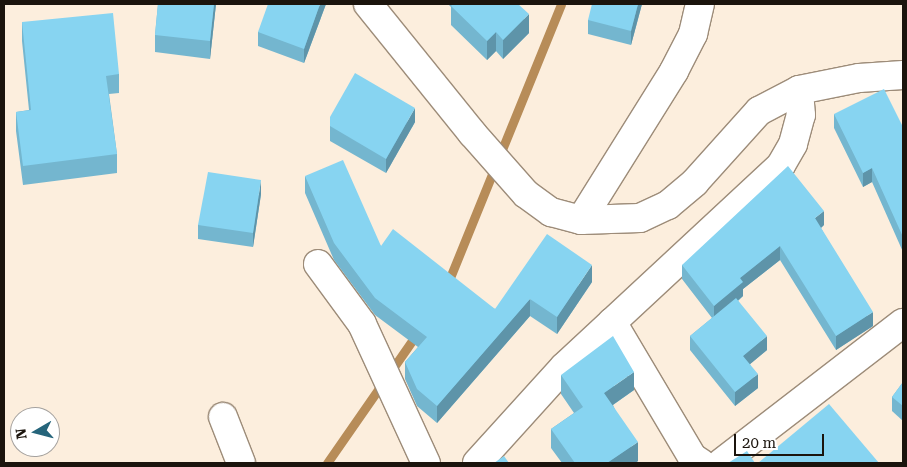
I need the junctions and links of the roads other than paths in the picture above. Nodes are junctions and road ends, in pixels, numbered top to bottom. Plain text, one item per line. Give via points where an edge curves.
1 (368, 4) edge
2 (700, 4) edge
3 (903, 75) edge
4 (799, 90) junction
5 (581, 220) junction
6 (318, 264) dead end
7 (612, 322) junction
8 (903, 323) edge
9 (223, 418) dead end
10 (241, 463) edge
11 (426, 463) edge
12 (477, 463) edge
13 (701, 463) edge
14 (721, 463) edge

1 - 5 street via 472,133 526,194 551,212
2 - 5 street via 693,34 674,71
3 - 4 street via 859,78
4 - 5 street via 759,111 695,182 668,205 640,218
4 - 7 street via 801,116 793,144 781,165
6 - 11 street via 362,324
7 - 12 street via 564,367
7 - 13 street via 692,457
8 - 14 street
9 - 10 street

